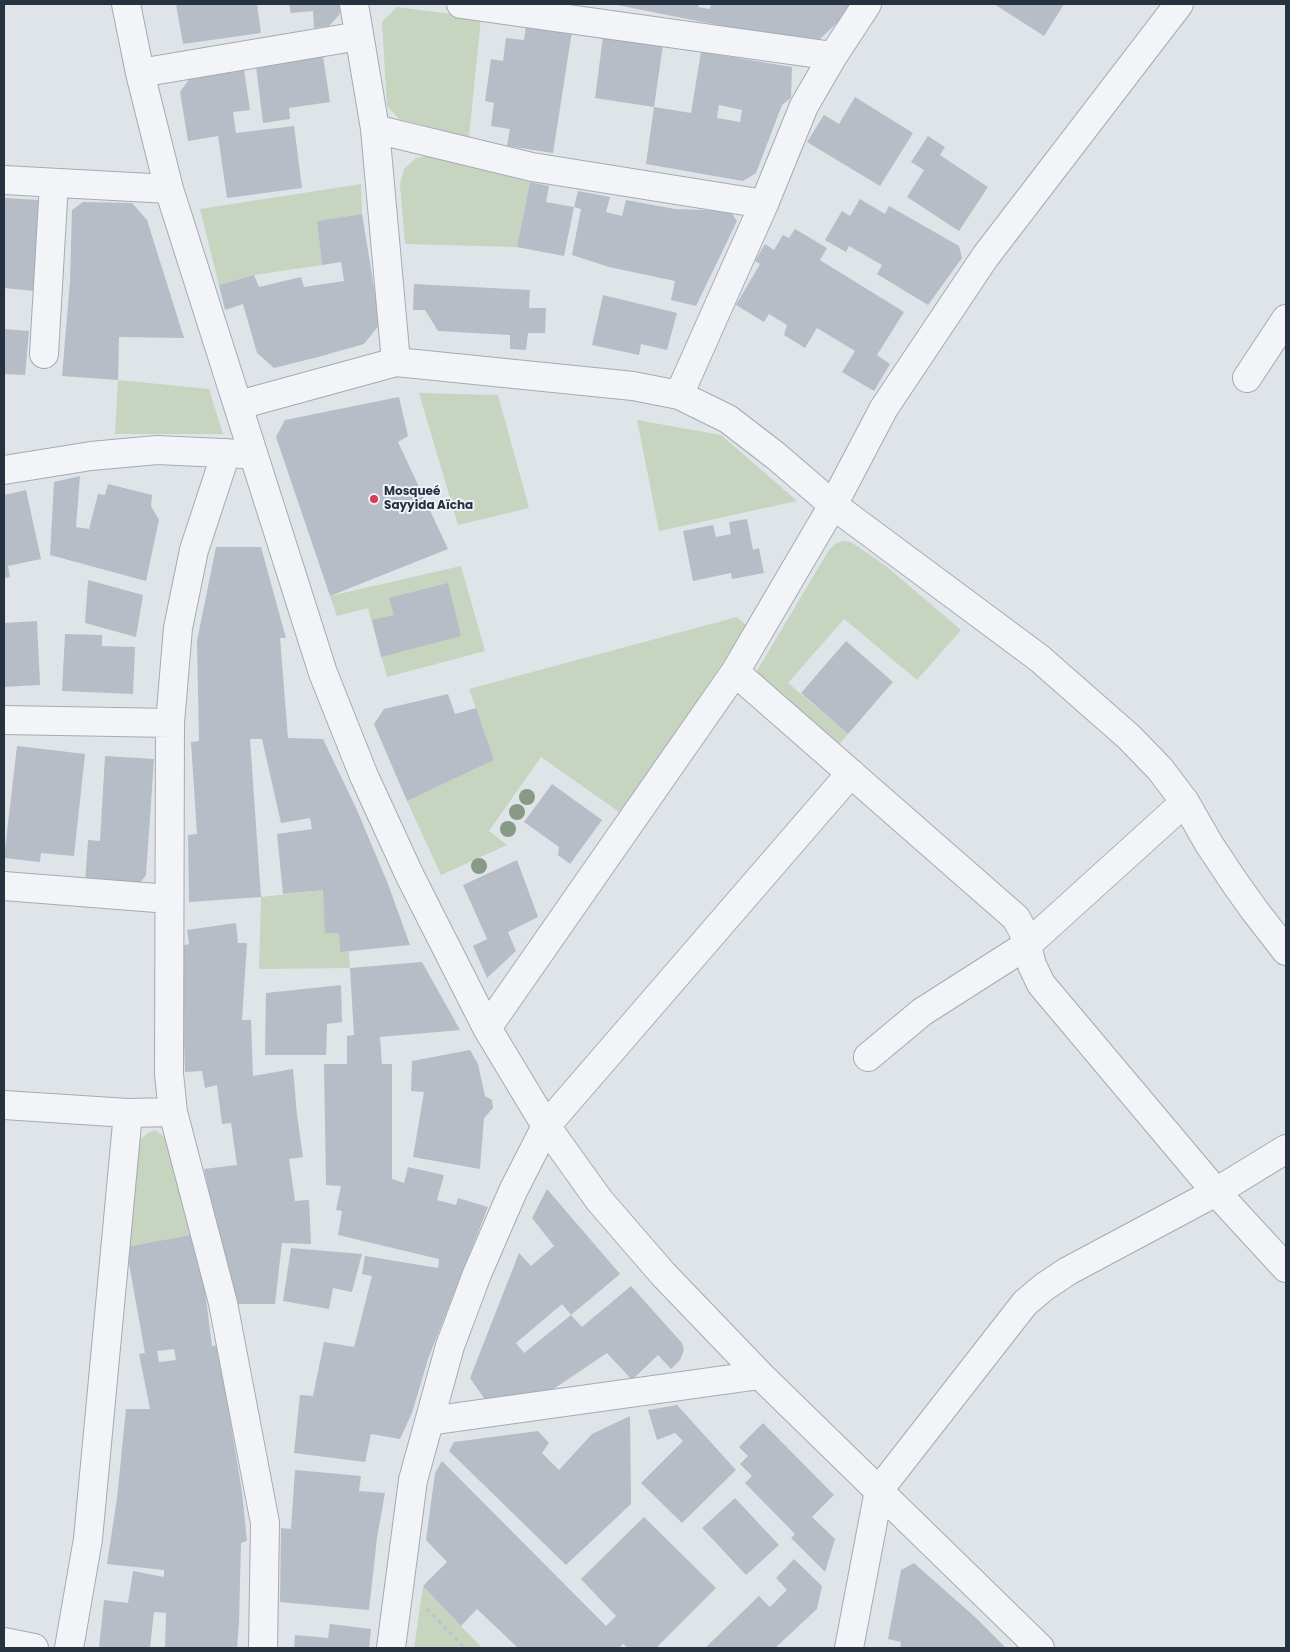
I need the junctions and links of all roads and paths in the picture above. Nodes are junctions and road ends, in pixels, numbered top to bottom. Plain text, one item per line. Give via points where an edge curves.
1 (126, 4) edge
2 (354, 4) edge
3 (461, 4) edge
4 (867, 4) edge
5 (1179, 4) edge
6 (359, 36) junction
7 (833, 56) junction
8 (140, 73) junction
9 (375, 129) junction
10 (4, 180) edge
11 (54, 183) junction
12 (170, 189) junction
13 (764, 204) junction
14 (1286, 319) edge
15 (44, 354) dead end
16 (396, 362) junction
17 (1248, 378) dead end
18 (679, 395) junction
19 (239, 405) junction
20 (226, 453) junction
21 (254, 454) junction
22 (4, 470) edge
23 (833, 504) junction
24 (735, 672) junction
25 (4, 720) edge
26 (170, 723) junction
27 (851, 773) junction
28 (1185, 802) junction
29 (4, 886) edge
30 (169, 900) junction
31 (1027, 945) junction
32 (1286, 951) edge
33 (487, 1028) junction
34 (868, 1057) dead end
35 (4, 1106) edge
36 (173, 1112) junction
37 (128, 1113) junction
38 (546, 1126) junction
39 (1286, 1149) edge
40 (1216, 1192) junction
41 (1286, 1268) edge
42 (760, 1375) junction
43 (429, 1420) junction
44 (879, 1490) junction
45 (400, 1582) junction
46 (4, 1642) edge
47 (34, 1648) edge
48 (68, 1648) edge
49 (263, 1648) edge
50 (391, 1648) edge
51 (465, 1648) edge
52 (850, 1648) edge
53 (1040, 1648) edge

1 - 8 street
2 - 6 street
3 - 7 street
4 - 7 street
5 - 23 street via 985,257 884,408
6 - 8 street
6 - 9 street
7 - 13 street via 804,106
8 - 12 street
9 - 13 street via 532,167
9 - 16 street
10 - 11 street
11 - 12 street
11 - 15 street
12 - 19 street
13 - 18 street
14 - 17 street
16 - 18 street via 633,386
16 - 19 street
18 - 23 street via 728,419
19 - 21 street
20 - 21 street
20 - 22 street via 157,450 91,456
20 - 26 street via 194,550 178,628
21 - 33 street via 323,673 364,776 410,876
23 - 24 street
23 - 28 street via 1039,658 1129,737 1160,769
24 - 27 street
24 - 33 street
25 - 26 street
26 - 30 street
27 - 31 street via 1016,918
27 - 38 street
28 - 31 street
28 - 32 street via 1234,883
29 - 30 street
30 - 36 street via 169,1074
31 - 34 street via 922,1012
31 - 40 street via 1041,984
33 - 38 street
35 - 37 street
36 - 37 street
36 - 49 street via 223,1303 264,1523
37 - 48 street via 88,1539
38 - 42 street via 599,1200 663,1274
38 - 43 street via 477,1274 450,1346
39 - 40 street
40 - 41 street
40 - 44 street via 1044,1287 1026,1303
42 - 43 street
42 - 44 street
43 - 45 street via 413,1480
44 - 52 street
44 - 53 street
45 - 50 street
45 - 51 path
46 - 47 street

